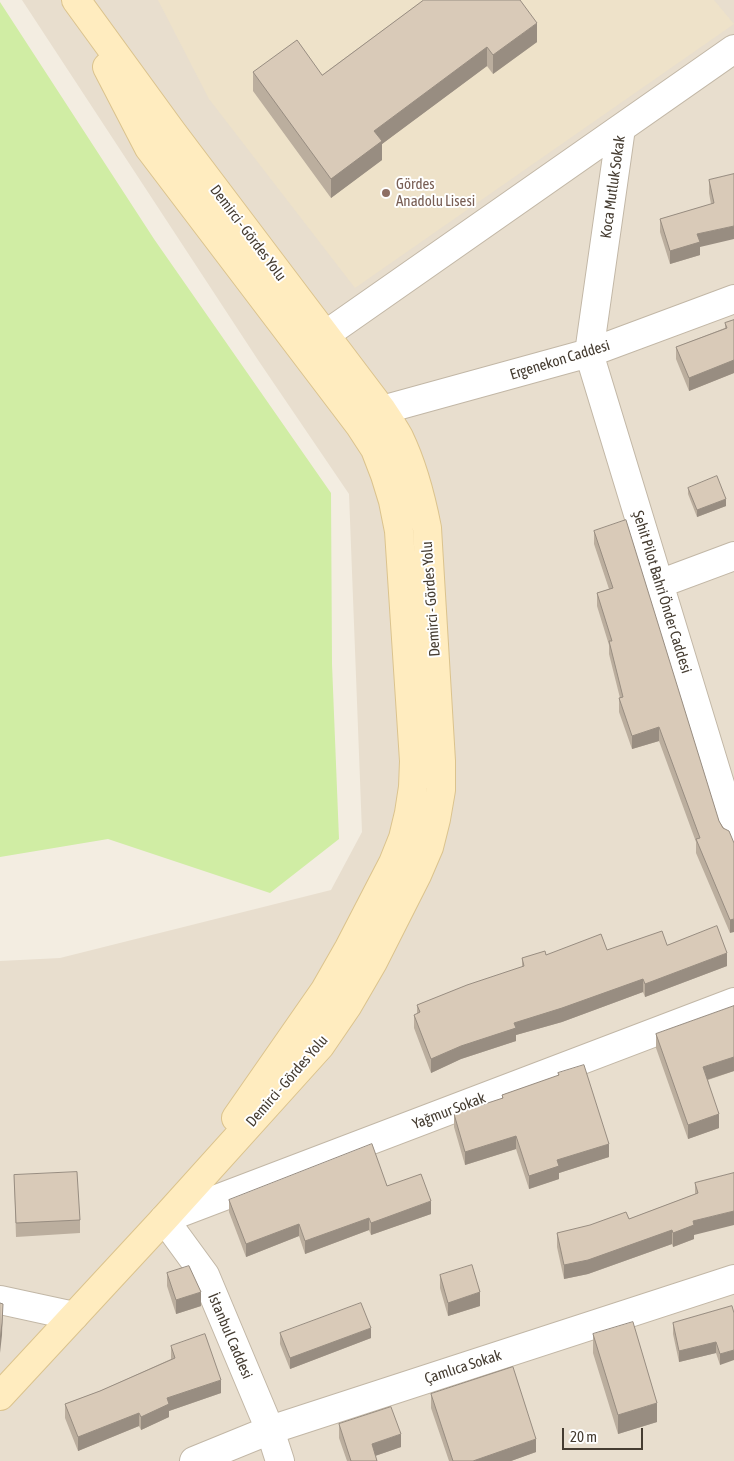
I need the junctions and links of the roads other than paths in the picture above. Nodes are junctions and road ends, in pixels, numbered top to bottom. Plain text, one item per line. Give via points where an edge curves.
1 (72, 0) edge
2 (76, 0) edge
3 (734, 49) edge
4 (621, 128) junction
5 (734, 299) edge
6 (325, 335) junction
7 (589, 353) junction
8 (382, 410) junction
9 (734, 556) edge
10 (659, 584) junction
11 (732, 816) edge
12 (734, 1002) edge
13 (164, 1219) junction
14 (734, 1279) edge
15 (0, 1300) edge
16 (74, 1316) junction
17 (0, 1396) edge
18 (270, 1430) junction
19 (194, 1461) edge
20 (280, 1461) edge

1 - 13 main road, Demirci - Gördes Yolu via 149,148 375,449 394,501 399,531 414,762 412,796 403,838 354,940 325,990
2 - 6 main road, Demirci - Gördes Yolu
3 - 4 street, Koca Mutluk Sokak
4 - 6 street
4 - 7 street, Koca Mutluk Sokak
5 - 7 street, Ergenekon Caddesi
6 - 8 main road, Demirci - Gördes Yolu
7 - 8 street, Ergenekon Caddesi
7 - 10 street, Şehit Pilot Bahri Önder Caddesi
8 - 13 main road, Demirci - Gördes Yolu via 399,436 411,465 427,528 442,761 436,819 429,847 373,962 320,1046
9 - 10 street
10 - 11 street, Şehit Pilot Bahri Önder Caddesi
12 - 13 street, Yağmur Sokak
13 - 16 main road, Demirci - Gördes Yolu
13 - 18 street, İstanbul Caddesi via 205,1275
14 - 18 street, Çamlıca Sokak
15 - 16 street
16 - 17 main road, Demirci - Gördes Yolu
18 - 19 street, Çamlıca Sokak
18 - 20 street, İstanbul Caddesi

